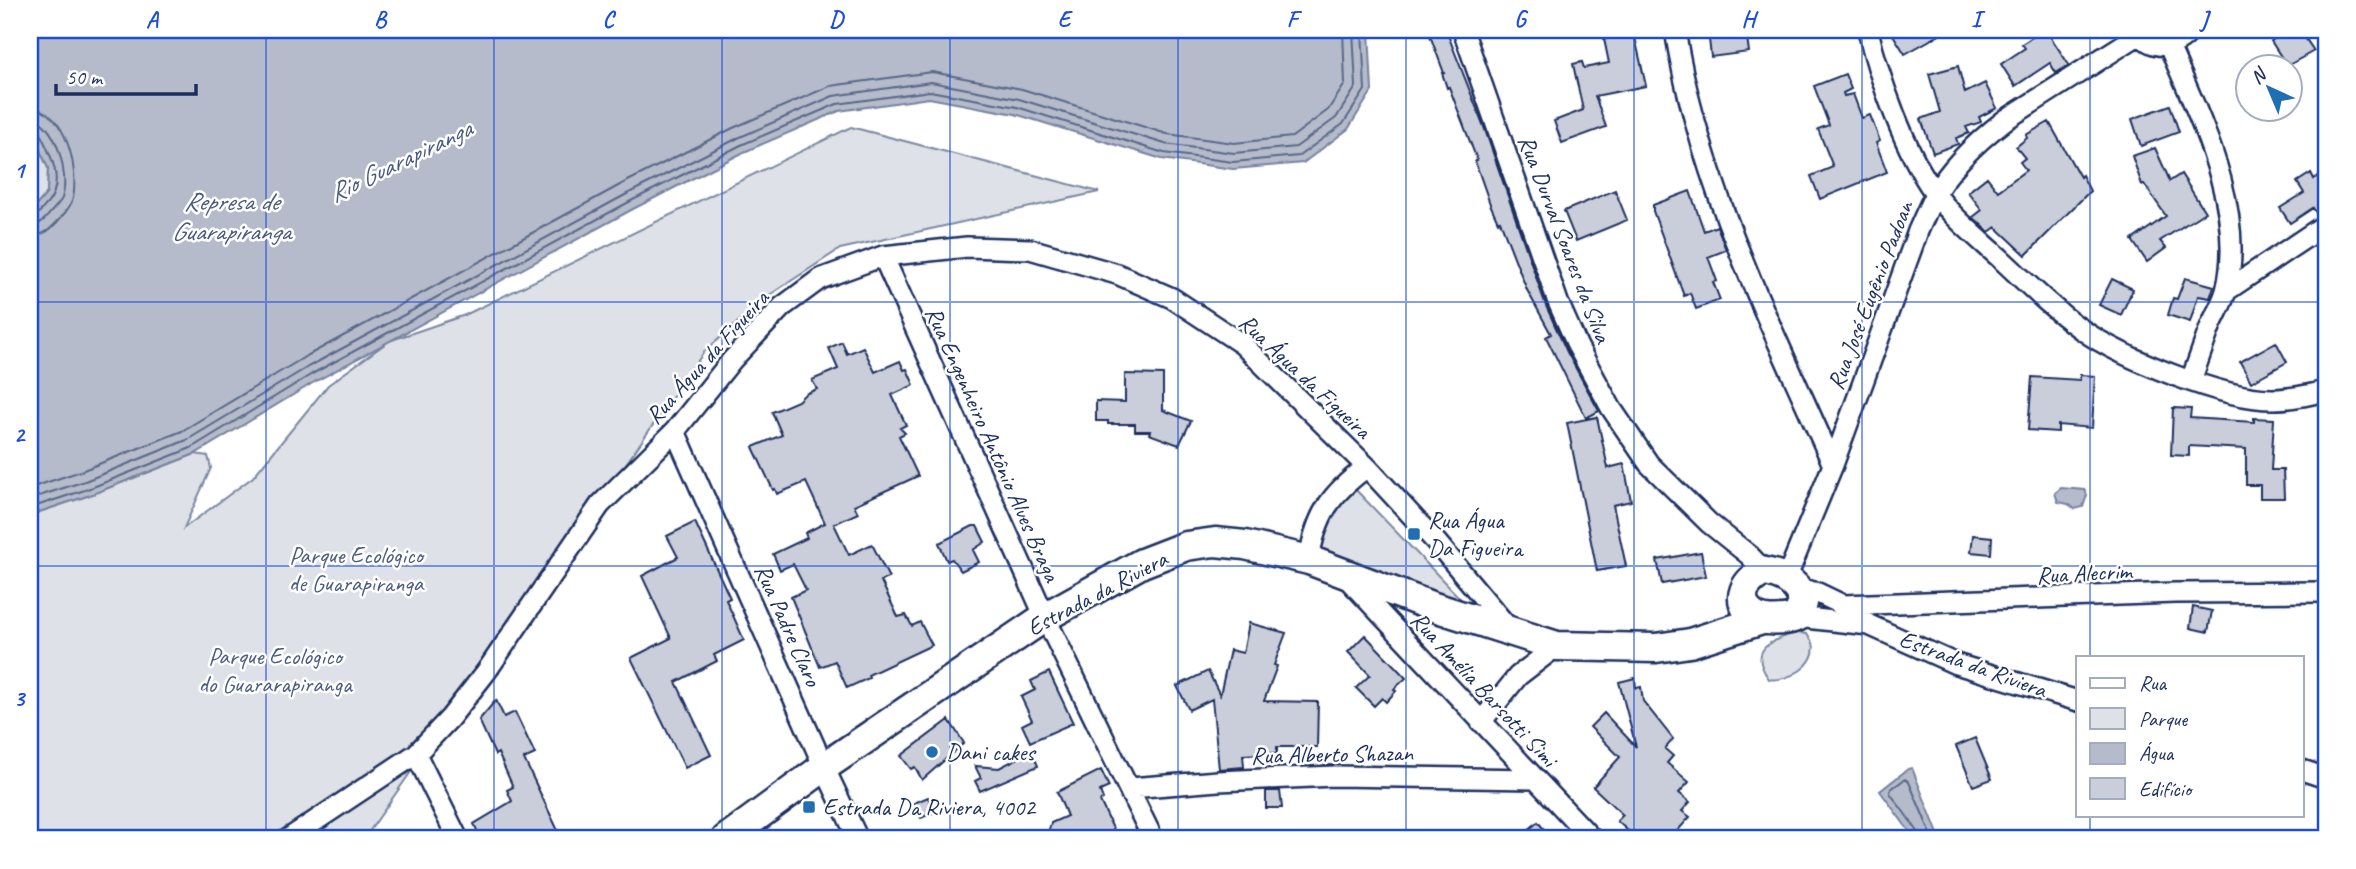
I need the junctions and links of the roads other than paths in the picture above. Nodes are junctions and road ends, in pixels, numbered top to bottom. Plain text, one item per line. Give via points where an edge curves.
1 (1463, 30) edge
2 (1675, 30) edge
3 (1868, 30) edge
4 (2191, 30) edge
5 (2138, 32) edge
6 (2169, 46) junction
7 (1935, 194) junction
8 (2326, 224) edge
9 (883, 256) junction
10 (2226, 291) junction
11 (2191, 380) junction
12 (2326, 391) edge
13 (675, 430) junction
14 (1833, 465) junction
15 (1367, 467) junction
16 (1308, 560) junction
17 (1340, 571) junction
18 (1767, 590) junction
19 (2326, 592) edge
20 (1843, 605) junction
21 (1045, 617) junction
22 (1797, 617) joint
23 (1869, 625) junction
24 (1514, 634) junction
25 (1557, 646) junction
26 (2076, 700) edge
27 (1481, 722) junction
28 (416, 754) junction
29 (824, 767) junction
30 (2304, 771) edge
31 (2326, 778) edge
32 (1534, 779) junction
33 (1130, 788) junction
34 (288, 839) edge
35 (458, 839) edge
36 (726, 839) edge
37 (858, 839) edge
38 (1153, 839) edge
39 (1592, 839) edge

1 - 18 street, Rua Durval Soares da Silva via 1558,302 1611,408 1649,464 1749,555
2 - 14 street via 1688,97 1716,189
3 - 7 street via 1891,103
4 - 6 street
5 - 6 street via 2150,43
5 - 7 street, Rua José Eugênio Padoan via 1986,135
6 - 10 street via 2221,178 2229,245
7 - 11 street via 2082,330 2142,362
7 - 14 street, Rua José Eugênio Padoan
8 - 10 street
9 - 13 street, Rua Água da Figueira via 820,279 782,307
9 - 15 street, Rua Água da Figueira via 967,247 1030,248 1117,274 1172,298 1242,344
9 - 21 street, Rua Engenheiro Antônio Alves Braga
10 - 11 street
11 - 12 street via 2265,398
13 - 28 street, Rua Água da Figueira via 600,505 486,672
13 - 29 street, Rua Padre Claro
14 - 18 street, Rua José Eugênio Padoan
15 - 16 street via 1324,507
15 - 24 street, Rua Água da Figueira
16 - 17 street, Estrada da Riviera
16 - 21 street, Estrada da Riviera via 1225,543 1186,546 1142,563
17 - 24 street, Estrada da Riviera
17 - 27 street, Rua Amélia Barsotti Simi
18 - 20 street, Estrada da Riviera via 1818,593
18 - 22 street via 1789,620
18 - 25 street, Estrada da Riviera via 1718,634 1690,643 1656,648
19 - 20 street, Rua Alecrim
20 - 23 street, Estrada da Riviera
21 - 29 street, Estrada da Riviera
21 - 33 street, Rua Engenheiro Antônio Alves Braga
22 - 23 street, Estrada da Riviera
23 - 26 street, Estrada da Riviera via 1956,664
24 - 25 street, Estrada da Riviera
25 - 27 street via 1518,676
27 - 32 street, Rua Amélia Barsotti Simi
28 - 34 street, Rua Água da Figueira
28 - 35 street
29 - 36 street, Estrada da Riviera
29 - 37 street, Rua Padre Claro
30 - 31 street
32 - 33 street, Rua Alberto Shazan via 1335,776
32 - 39 street, Rua Amélia Barsotti Simi
33 - 38 street, Rua Engenheiro Antônio Alves Braga

